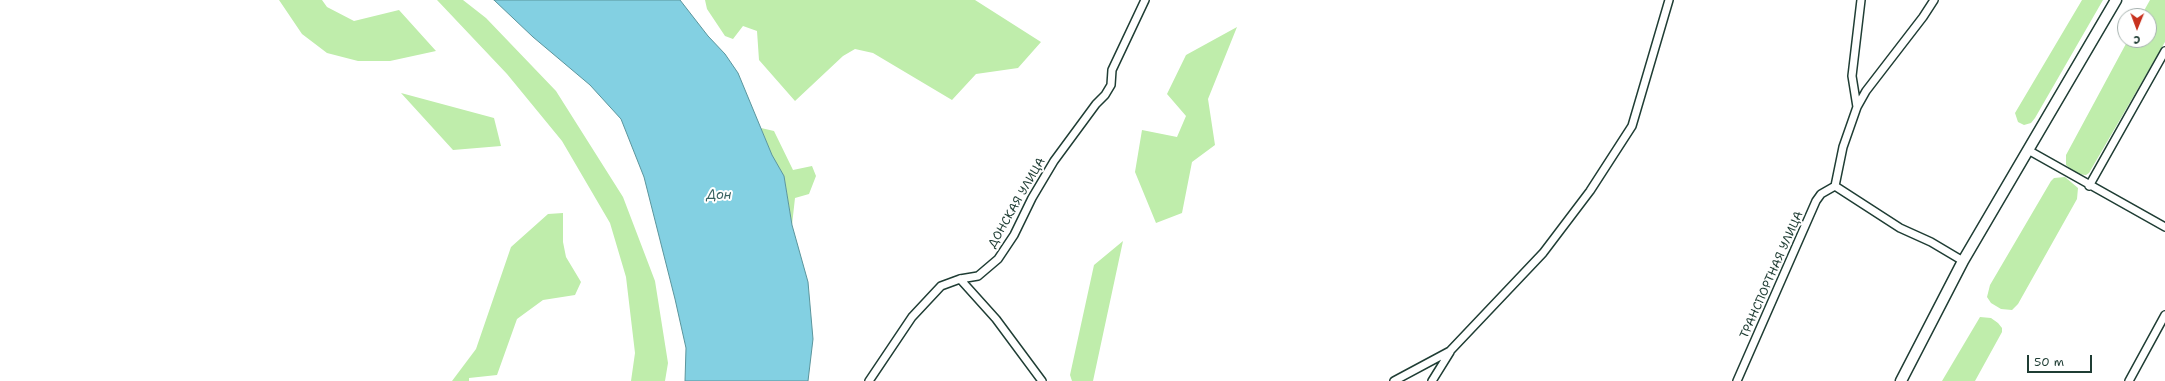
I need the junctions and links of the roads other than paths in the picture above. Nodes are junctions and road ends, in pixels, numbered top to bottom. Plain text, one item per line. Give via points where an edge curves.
1 (1145, 0) edge
2 (1669, 0) edge
3 (1861, 0) edge
4 (1934, 0) edge
5 (2116, 0) edge
6 (2165, 51) edge
7 (1858, 107) junction
8 (2028, 150) junction
9 (1835, 186) junction
10 (2089, 186) junction
11 (2165, 227) edge
12 (1963, 261) junction
13 (960, 279) junction
14 (2165, 315) edge
15 (1450, 352) junction
16 (869, 381) edge
17 (1042, 381) edge
18 (1394, 381) edge
19 (1432, 381) edge
20 (1737, 381) edge
21 (1901, 381) edge
22 (2129, 381) edge

1 - 13 street, ДОНСКАЯ УЛИЦА via 1112,70 1111,85 1054,161 1006,247 998,259 978,276
2 - 15 street via 1632,126 1590,191 1543,253
3 - 7 street via 1852,76
4 - 7 street via 1924,17 1866,91
5 - 8 main road
6 - 10 street
7 - 9 street via 1843,147
8 - 10 street
8 - 12 main road
9 - 12 street via 1900,228
9 - 20 street, ТРАНСПОРТНАЯ УЛИЦА via 1821,194 1816,201
10 - 11 street
12 - 21 main road
13 - 16 street, ДОНСКАЯ УЛИЦА via 941,286 912,317
13 - 17 street via 996,319
14 - 22 street
15 - 18 street
15 - 19 street

